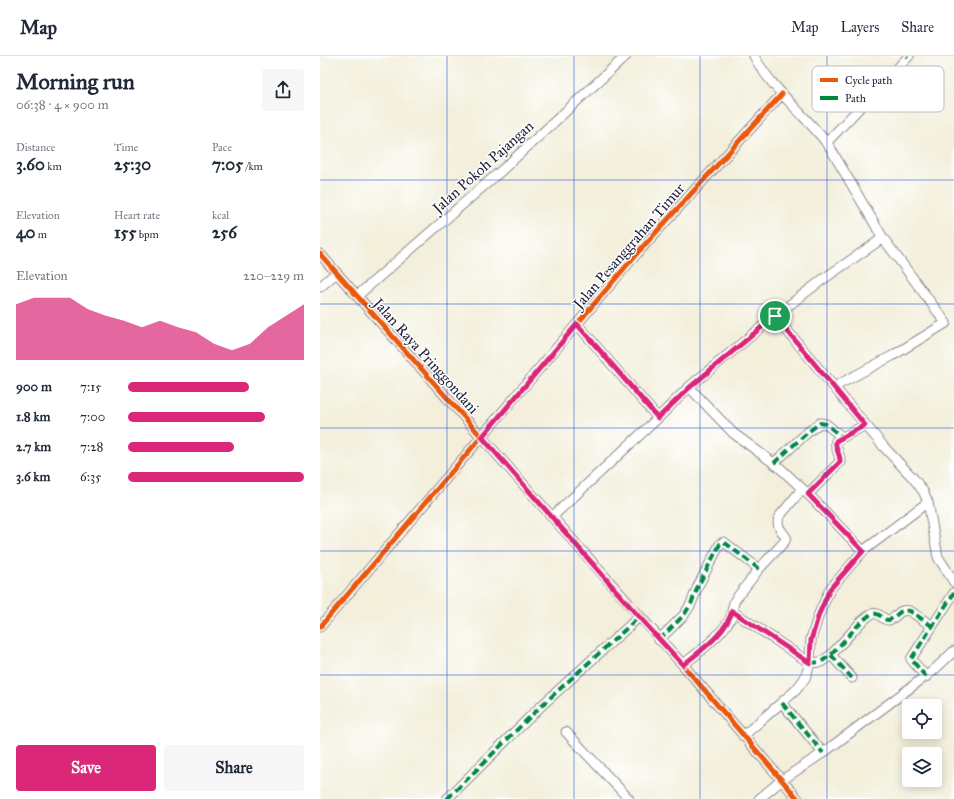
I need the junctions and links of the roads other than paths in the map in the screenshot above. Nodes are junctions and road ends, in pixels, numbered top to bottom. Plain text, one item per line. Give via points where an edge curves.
1 (626, 56) edge
2 (754, 56) edge
3 (908, 56) edge
4 (898, 66) edge
5 (782, 94) junction
6 (855, 112) edge
7 (826, 142) junction
8 (883, 238) junction
9 (320, 254) edge
10 (336, 273) junction
11 (320, 287) edge
12 (357, 296) junction
13 (775, 316) junction
14 (577, 324) junction
15 (950, 324) edge
16 (834, 387) junction
17 (689, 388) junction
18 (658, 418) junction
19 (865, 425) junction
20 (482, 437) junction
21 (842, 437) junction
22 (774, 463) junction
23 (805, 492) junction
24 (928, 502) junction
25 (552, 517) junction
26 (863, 551) junction
27 (759, 569) junction
28 (954, 582) edge
29 (954, 594) edge
30 (732, 611) junction
31 (639, 617) junction
32 (320, 626) edge
33 (932, 626) junction
34 (659, 640) junction
35 (954, 651) edge
36 (831, 655) junction
37 (810, 663) junction
38 (683, 665) junction
39 (926, 677) junction
40 (852, 678) dead end
41 (782, 703) junction
42 (566, 732) dead end
43 (743, 736) junction
44 (823, 753) junction
45 (782, 780) junction
46 (447, 799) edge
47 (629, 799) edge
48 (759, 799) edge
49 (798, 799) edge

1 - 12 street, Jalan Pokoh Pajangan via 502,170
2 - 5 street
3 - 4 street
5 - 7 street
5 - 14 street, Jalan Pesanggrahan Timur via 639,251
6 - 7 street
7 - 8 street
8 - 13 street
8 - 15 street
9 - 10 street, Jalan Raya Pringgondani
10 - 11 street
10 - 12 street, Jalan Raya Pringgondani
12 - 20 street, Jalan Raya Pringgondani
13 - 16 street
13 - 17 street
14 - 18 street
14 - 20 street, Jalan Pesanggrahan Timur
15 - 16 street
16 - 19 street
17 - 18 street
17 - 22 street via 733,433
18 - 25 street
19 - 21 street
19 - 24 street via 914,479
20 - 25 street, Jalan Raya Pringgondani
20 - 32 street, Jalan Pesanggrahan Timur
21 - 22 street via 826,424 820,423
21 - 23 street via 835,444 840,462
22 - 23 street
23 - 26 street
23 - 27 street via 779,517 778,527 786,537 785,542
24 - 26 street
24 - 28 street via 938,557
25 - 31 street, Jalan Raya Pringgondani
26 - 37 street via 830,589 811,640
27 - 30 street via 733,604
27 - 34 street via 724,542 720,544 688,610
29 - 33 street
30 - 37 street
30 - 38 street via 730,619 716,636
31 - 34 street, Jalan Raya Pringgondani
31 - 46 street via 540,707
33 - 36 street via 905,610 889,620 878,614 871,614
33 - 39 street via 911,662
34 - 38 street, Jalan Raya Pringgondani
35 - 39 street
36 - 37 street via 821,662
36 - 40 street
37 - 41 street via 805,678
38 - 43 street, Jalan Raya Pringgondani
39 - 44 street
41 - 43 street
41 - 44 street
42 - 47 street
43 - 45 street, Jalan Raya Pringgondani
44 - 45 street
45 - 48 street
45 - 49 street, Jalan Raya Pringgondani

